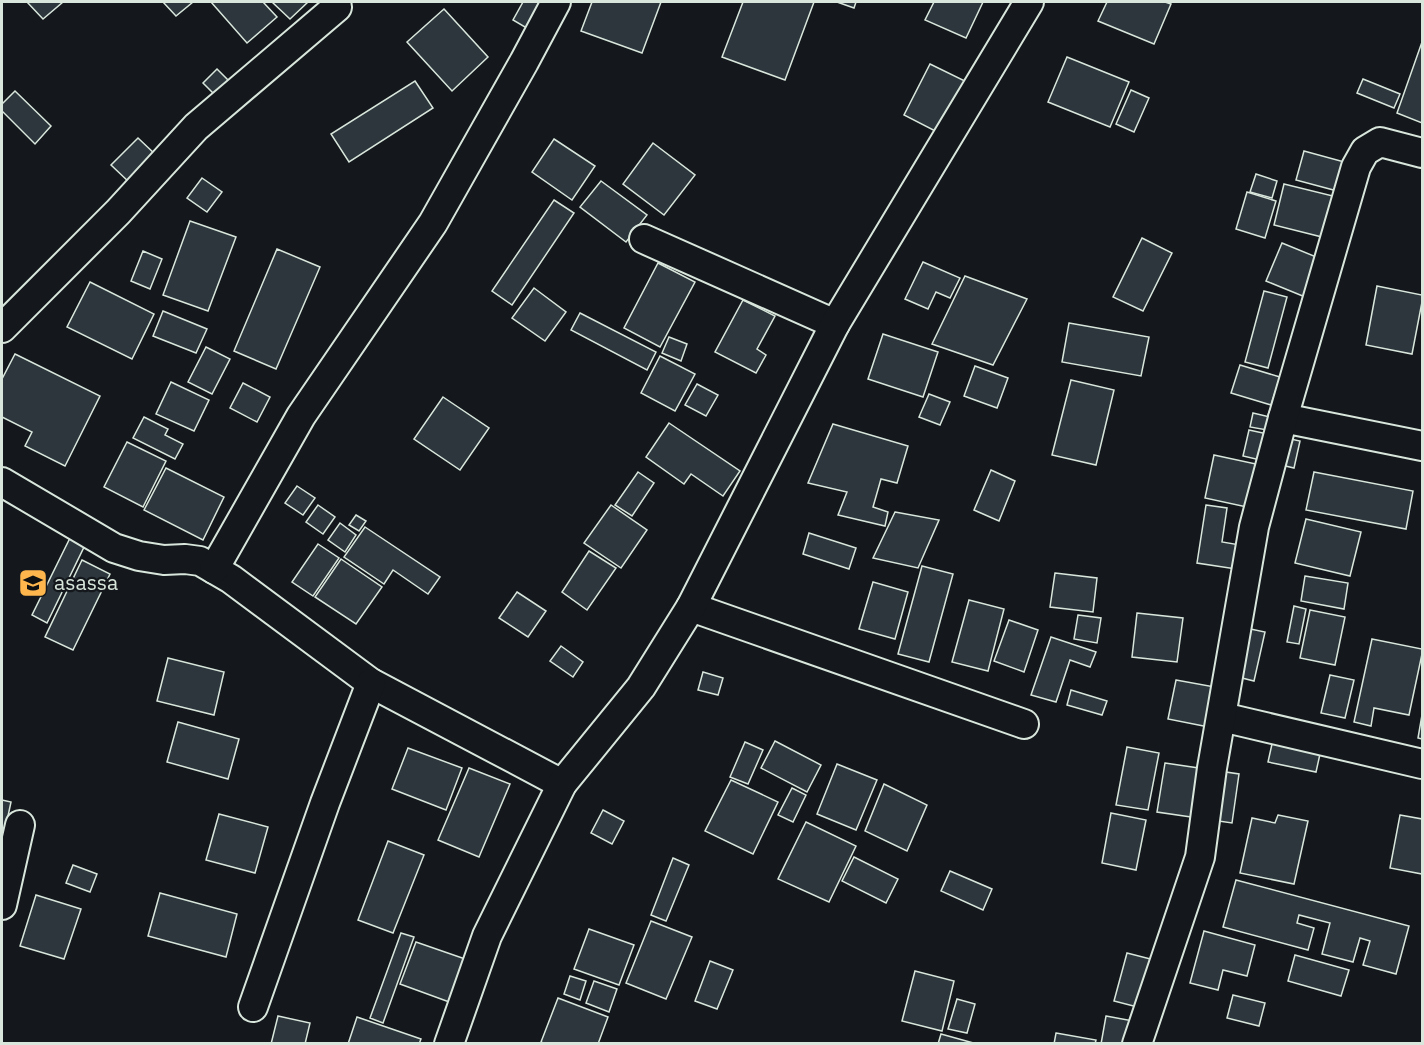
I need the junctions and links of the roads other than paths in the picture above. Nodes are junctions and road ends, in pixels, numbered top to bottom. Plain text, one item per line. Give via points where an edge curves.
1 (556, 2) edge
2 (1026, 2) edge
3 (337, 7) dead end
4 (1422, 153) edge
5 (644, 239) dead end
6 (835, 324) junction
7 (2, 328) edge
8 (1283, 418) junction
9 (1422, 446) edge
10 (2, 482) edge
11 (214, 569) junction
12 (691, 607) junction
13 (371, 683) junction
14 (1222, 717) junction
15 (1024, 724) dead end
16 (1422, 764) edge
17 (562, 784) junction
18 (20, 825) dead end
19 (2, 905) edge
20 (253, 1007) dead end
21 (1140, 1043) edge
22 (449, 1044) edge

1 - 11 street via 433,223 301,416
2 - 6 street
3 - 7 street via 196,127
4 - 8 street via 1380,142 1365,151 1356,167
5 - 6 street
6 - 12 street
8 - 9 street
8 - 14 street via 1254,527
10 - 11 street via 114,548 164,560 200,561
11 - 13 street
12 - 15 street
12 - 17 street via 641,687
13 - 17 street
13 - 20 street
14 - 16 street
14 - 21 street via 1200,857
17 - 22 street via 487,936
18 - 19 street

